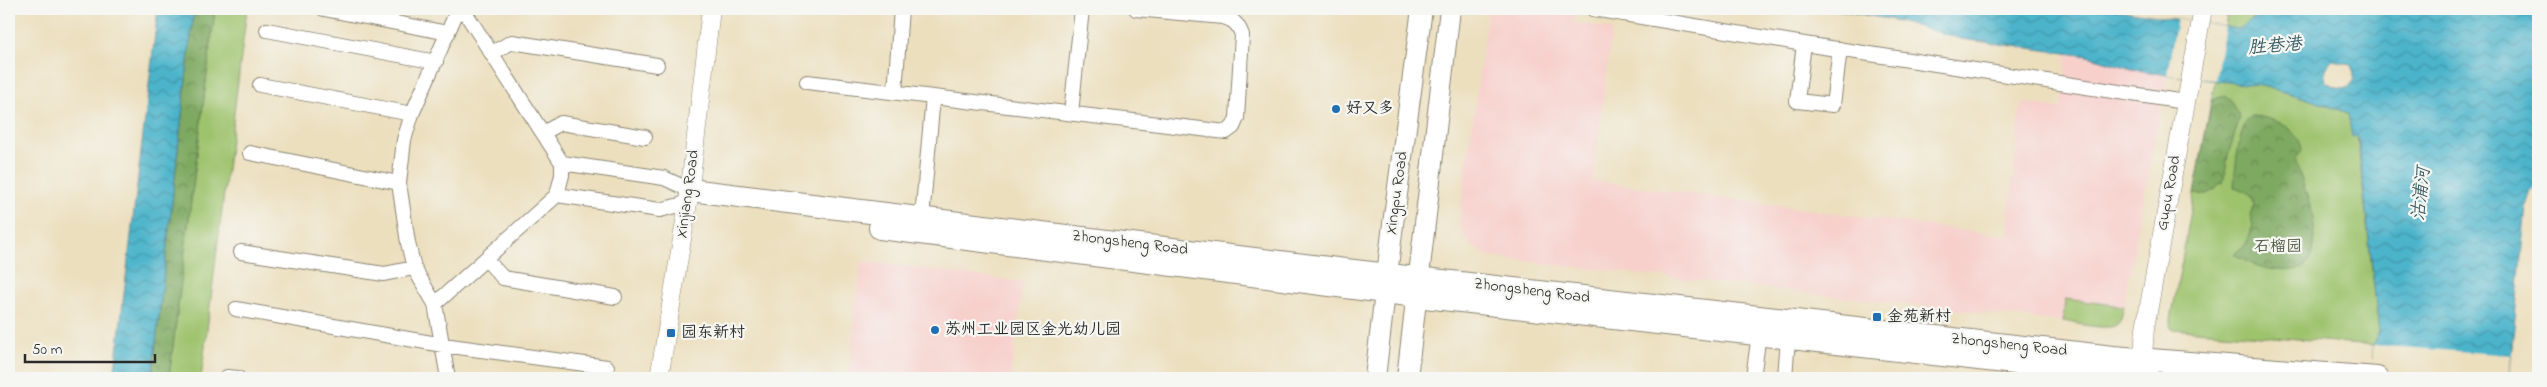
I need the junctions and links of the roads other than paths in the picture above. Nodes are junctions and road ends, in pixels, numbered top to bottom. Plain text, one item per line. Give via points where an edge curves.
1 (324, 9) edge
2 (458, 9) edge
3 (463, 9) edge
4 (711, 9) edge
5 (901, 9) edge
6 (1082, 9) edge
7 (1136, 9) edge
8 (1422, 9) edge
9 (1450, 9) edge
10 (1594, 9) edge
11 (2201, 16) edge
12 (267, 30) dead end
13 (448, 33) junction
14 (1804, 44) junction
15 (1840, 48) junction
16 (492, 53) junction
17 (436, 62) junction
18 (657, 65) dead end
19 (807, 82) dead end
20 (260, 85) dead end
21 (895, 92) junction
22 (933, 97) junction
23 (2185, 102) junction
24 (1070, 113) junction
25 (412, 114) junction
26 (543, 133) junction
27 (646, 137) dead end
28 (250, 153) dead end
29 (562, 163) junction
30 (399, 183) junction
31 (557, 195) junction
32 (689, 196) junction
33 (922, 218) junction
34 (241, 252) dead end
35 (486, 259) junction
36 (414, 268) junction
37 (1386, 283) junction
38 (1417, 287) junction
39 (615, 298) dead end
40 (435, 304) junction
41 (236, 309) dead end
42 (1775, 318) junction
43 (1758, 334) junction
44 (1788, 337) junction
45 (443, 346) junction
46 (607, 367) dead end
47 (2144, 373) edge
48 (448, 378) edge
49 (659, 378) edge
50 (1375, 378) edge
51 (1407, 378) edge
52 (1753, 378) edge
53 (1785, 378) edge
54 (2372, 378) edge
55 (2377, 378) edge

1 - 13 street
2 - 13 street
3 - 16 street
4 - 32 street, Xinjiang Road
5 - 21 street
6 - 24 street
7 - 24 street via 1223,17 1239,26 1242,35 1237,118 1233,128 1226,132
8 - 37 main road, Xingpu Road
9 - 38 main road, Xingpu Road
10 - 14 street
11 - 23 street, Gupu Road
12 - 17 street
13 - 17 street
14 - 15 street
14 - 15 street via 1797,101 1833,105
15 - 23 street
16 - 18 street via 512,42
16 - 26 street
17 - 25 street
19 - 21 street
20 - 25 street
21 - 22 street
22 - 24 street
22 - 33 street
23 - 47 street, Gupu Road via 2145,328
25 - 30 street via 404,140
26 - 27 street via 561,123
26 - 29 street
28 - 30 street
29 - 31 street
29 - 32 street via 664,178
30 - 36 street
31 - 32 street via 660,210
31 - 35 street
32 - 33 main road, Zhongsheng Road
32 - 37 main road, Zhongsheng Road via 717,209
32 - 49 street, Xinjiang Road
33 - 37 main road, Zhongsheng Road
34 - 36 street via 384,274
35 - 39 street via 503,278
35 - 40 street
36 - 40 street
37 - 38 main road, Zhongsheng Road
37 - 50 main road, Xingpu Road
38 - 42 main road, Zhongsheng Road
38 - 43 main road, Zhongsheng Road
38 - 51 main road, Xingpu Road
40 - 45 street
41 - 45 street
42 - 43 street
42 - 44 street
42 - 47 main road, Zhongsheng Road
43 - 44 main road, Zhongsheng Road
43 - 52 street
44 - 47 main road, Zhongsheng Road
44 - 53 street
45 - 46 street
45 - 48 street
47 - 54 main road, Zhongsheng Road
54 - 55 main road, Zhongsheng Road

